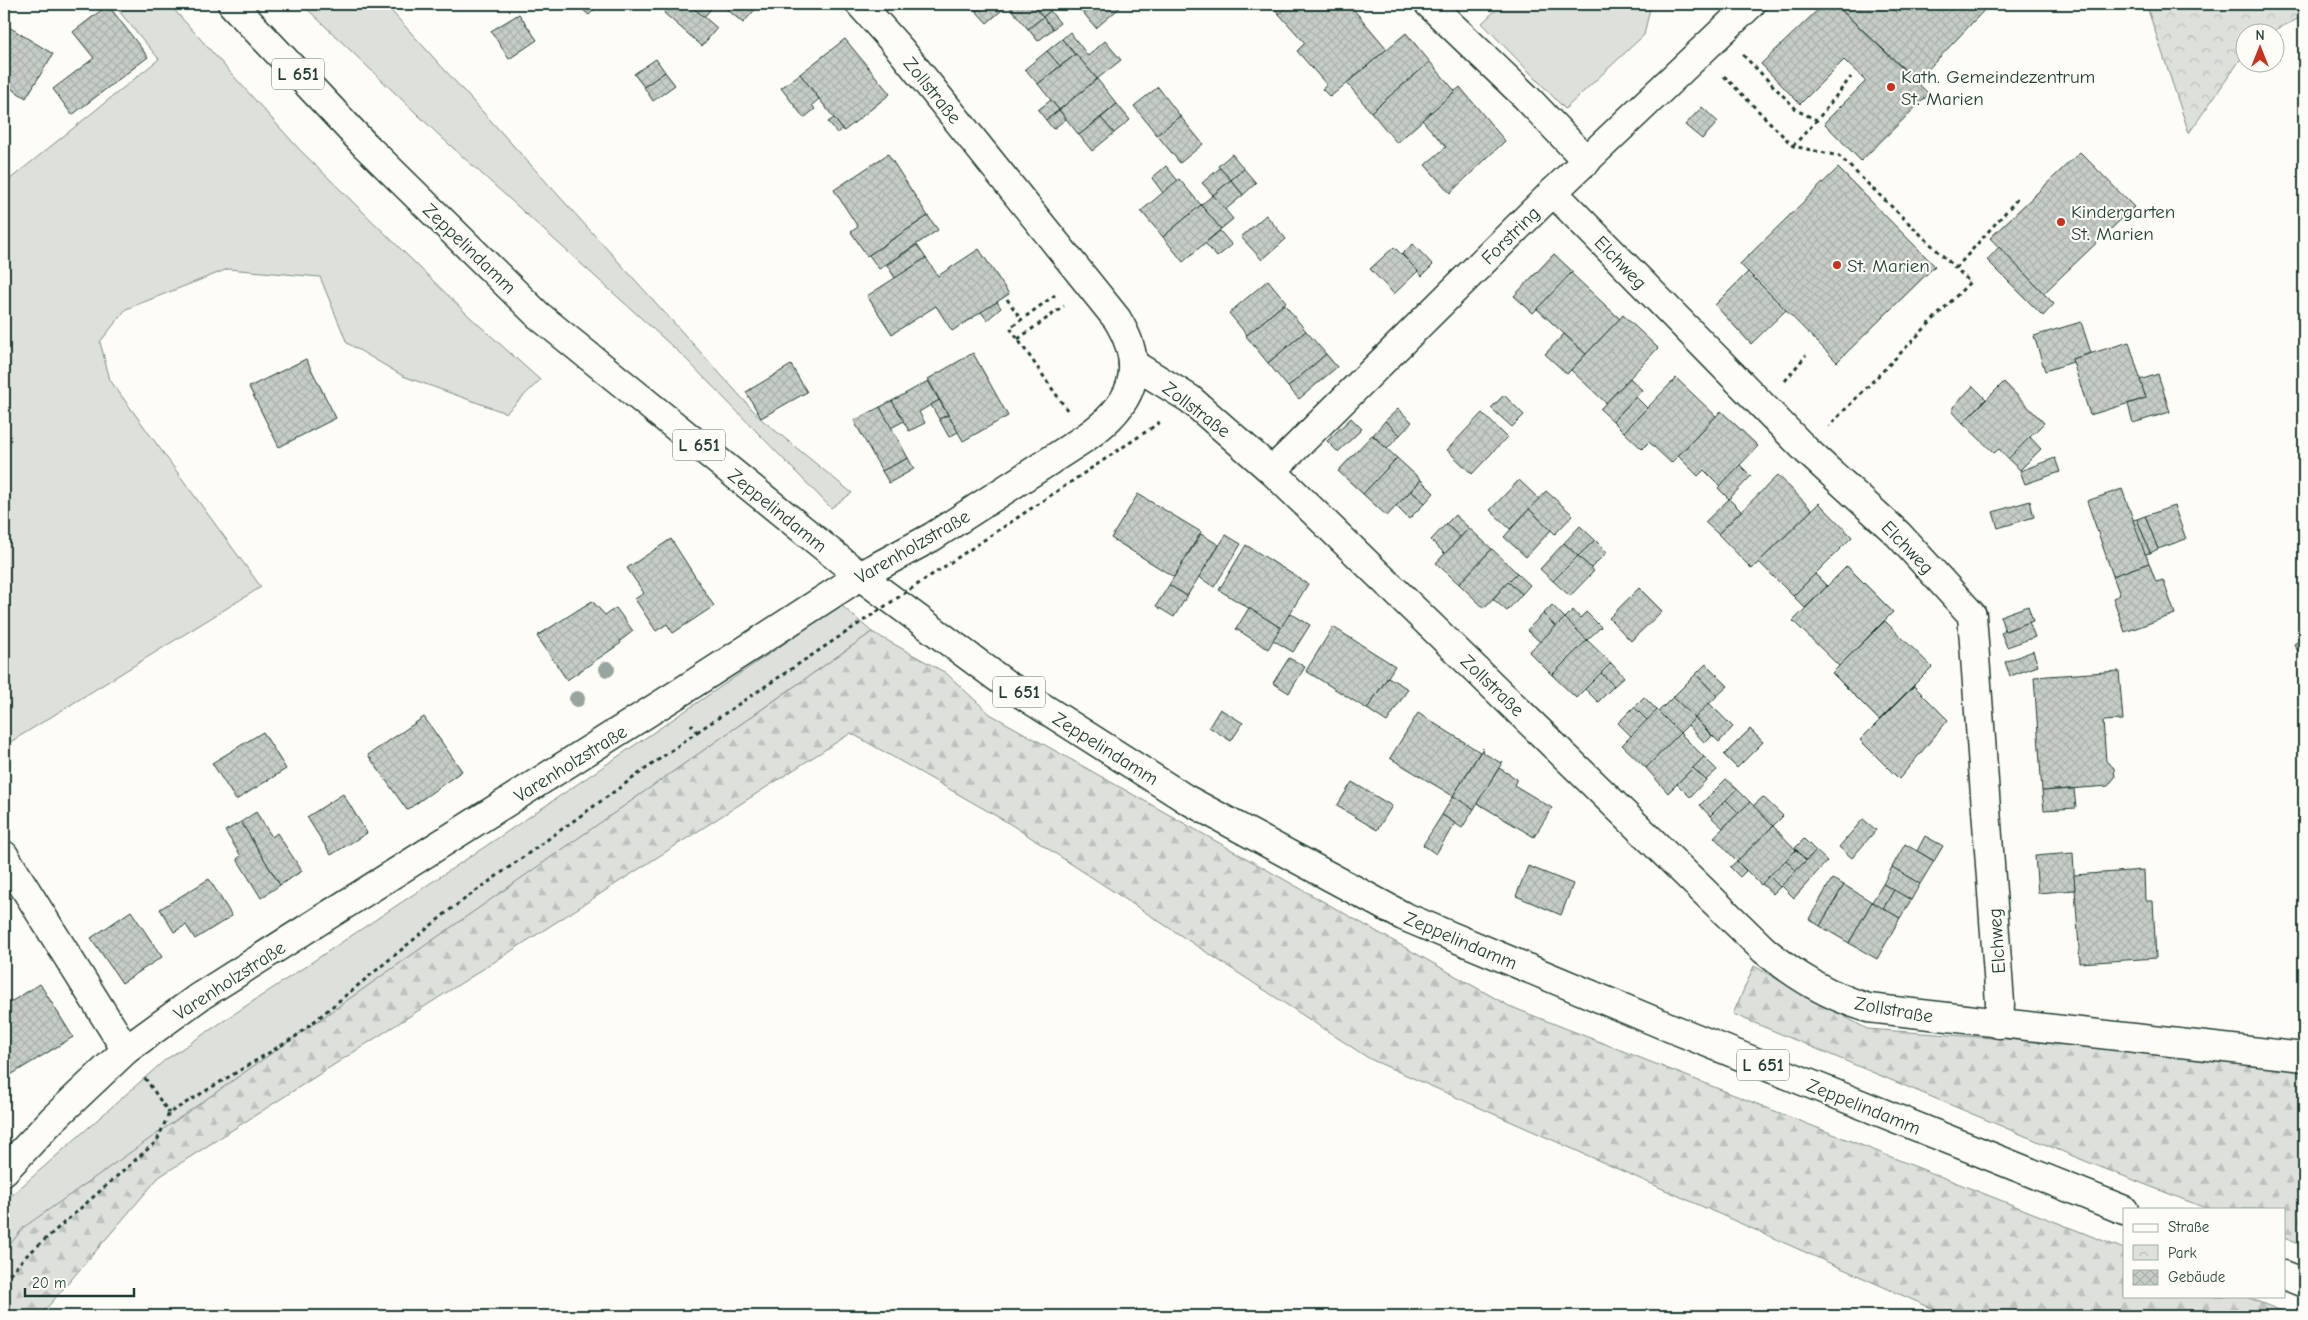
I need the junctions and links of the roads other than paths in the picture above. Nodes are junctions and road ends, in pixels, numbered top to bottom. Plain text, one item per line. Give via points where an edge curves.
1 (232, 4) edge
2 (860, 4) edge
3 (1430, 4) edge
4 (1749, 4) edge
5 (1587, 161) junction
6 (1553, 192) junction
7 (1133, 364) junction
8 (1272, 470) junction
9 (860, 576) junction
10 (4, 855) edge
11 (1998, 1024) junction
12 (126, 1050) junction
13 (2304, 1056) edge
14 (4, 1171) edge
15 (2123, 1210) edge
16 (2286, 1276) edge
17 (2304, 1283) edge

1 - 9 street, Zeppelindamm / L 651 via 365,145 538,315
2 - 7 street, Zollstraße via 900,49 1123,329
3 - 5 street
4 - 5 street, Forstring
5 - 6 street, Forstring
6 - 8 street, Forstring
6 - 11 street, Elchweg via 1806,450 1898,534 1972,615 2000,1003
7 - 8 street, Zollstraße via 1190,399
7 - 9 street, Varenholzstraße via 1130,387 1107,422 932,537
8 - 11 street, Zollstraße via 1757,944 1794,974 1829,994 1868,1008
9 - 12 street, Varenholzstraße via 199,997
9 - 15 street, Zeppelindamm / L 651 via 1006,684 1186,799 1402,916
10 - 12 street
11 - 13 street, Zollstraße
12 - 14 street, Varenholzstraße
16 - 17 street

